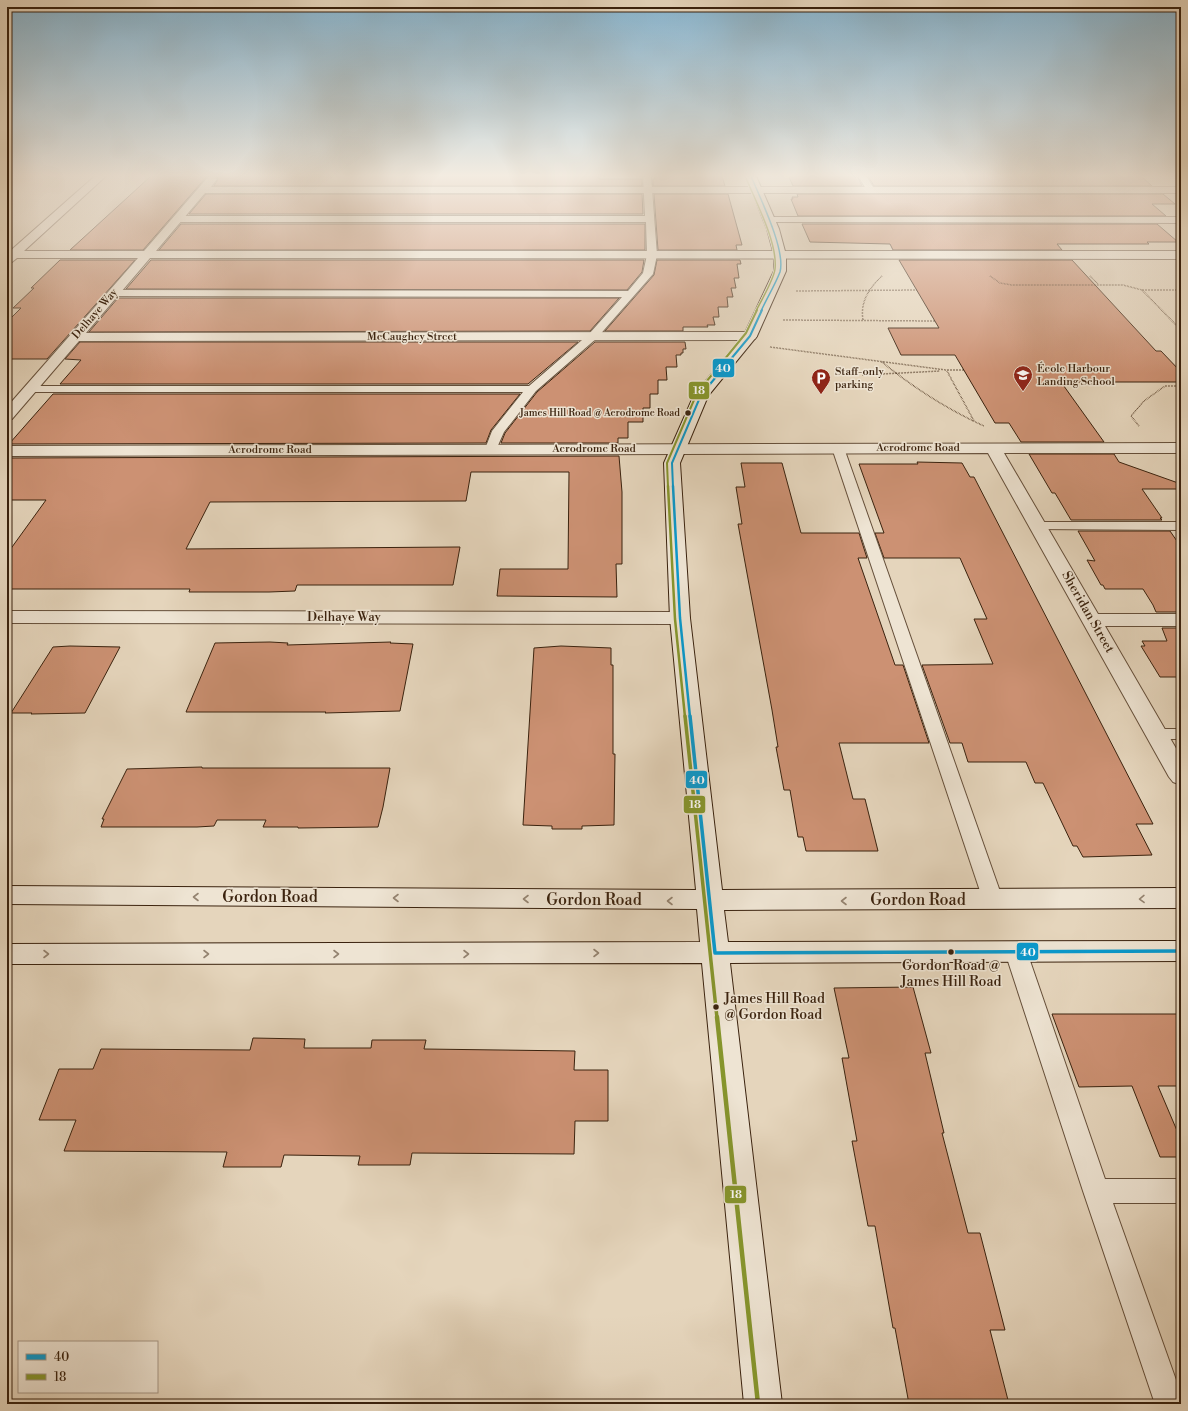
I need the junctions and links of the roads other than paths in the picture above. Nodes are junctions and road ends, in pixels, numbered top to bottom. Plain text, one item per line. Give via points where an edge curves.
1 (27, 242) edge
2 (158, 242) edge
3 (651, 242) edge
4 (776, 242) edge
5 (148, 254) junction
6 (1181, 254) edge
7 (652, 255) junction
8 (780, 255) junction
9 (10, 257) edge
10 (113, 293) junction
11 (631, 294) junction
12 (593, 336) junction
13 (74, 337) junction
14 (748, 340) junction
15 (30, 389) junction
16 (532, 389) junction
17 (7, 416) edge
18 (838, 448) junction
19 (990, 448) junction
20 (1181, 448) edge
21 (491, 449) junction
22 (679, 449) junction
23 (7, 451) edge
24 (1038, 526) junction
25 (1181, 526) edge
26 (7, 617) edge
27 (680, 618) junction
28 (1093, 620) junction
29 (1181, 620) edge
30 (1157, 734) junction
31 (1181, 734) edge
32 (1181, 777) edge
33 (7, 895) edge
34 (1181, 898) edge
35 (993, 900) junction
36 (709, 901) junction
37 (1181, 951) edge
38 (1016, 952) junction
39 (715, 953) junction
40 (7, 954) edge
41 (1096, 1191) junction
42 (1181, 1191) edge
43 (764, 1404) edge
44 (1170, 1404) edge

1 - 9 street
2 - 5 street, Delhaye Way
3 - 7 lane
4 - 8 street
5 - 7 street
5 - 9 street
5 - 10 street, Delhaye Way
6 - 8 street
7 - 8 street
7 - 11 lane via 648,274
8 - 14 street via 780,271
10 - 11 lane
10 - 13 street, Delhaye Way
11 - 12 lane
12 - 13 street, McCaughey Street
12 - 14 street, McCaughey Street
12 - 16 lane
13 - 15 street, Delhaye Way
14 - 22 street via 701,394
15 - 16 lane
15 - 17 street, Delhaye Way
16 - 21 lane via 498,431
18 - 19 street, Aerodrome Road
18 - 22 street, Aerodrome Road
18 - 35 lane
19 - 20 street, Aerodrome Road
19 - 24 street, Sheridan Street
21 - 22 street, Aerodrome Road
21 - 23 street, Aerodrome Road
22 - 27 street via 672,463
24 - 25 lane
24 - 28 street, Sheridan Street
26 - 27 street, Delhaye Way
27 - 36 street
28 - 29 street
28 - 30 street, Sheridan Street
30 - 31 lane
30 - 32 street, Sheridan Street
36 -> 33 street, Gordon Road
34 -> 35 street, Gordon Road
35 -> 36 street, Gordon Road
36 - 39 street
37 - 38 street
38 - 39 street
38 - 41 lane
40 -> 39 street
39 - 43 street
41 - 42 lane
41 - 44 lane

